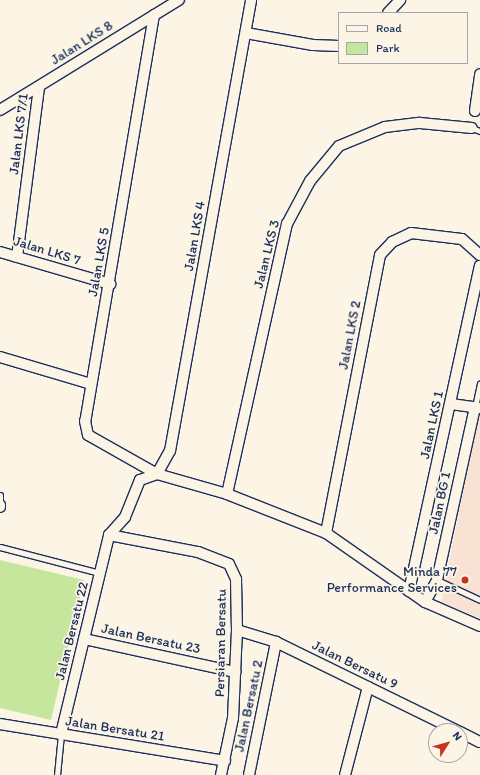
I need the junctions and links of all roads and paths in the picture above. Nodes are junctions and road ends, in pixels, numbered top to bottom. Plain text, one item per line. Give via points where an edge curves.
1 (179, 0) edge
2 (251, 0) edge
3 (400, 0) edge
4 (389, 12) edge
5 (154, 15) junction
6 (246, 33) junction
7 (338, 46) edge
8 (480, 74) edge
9 (39, 87) junction
10 (0, 110) edge
11 (475, 111) dead end
12 (476, 130) edge
13 (0, 252) edge
14 (480, 255) edge
15 (17, 257) junction
16 (480, 266) edge
17 (110, 284) junction
18 (0, 357) edge
19 (91, 384) junction
20 (480, 384) edge
21 (451, 404) junction
22 (478, 407) edge
23 (157, 474) junction
24 (227, 494) junction
25 (0, 495) edge
26 (0, 506) edge
27 (326, 533) junction
28 (109, 535) junction
29 (0, 547) edge
30 (100, 573) junction
31 (437, 580) junction
32 (409, 591) junction
33 (480, 600) edge
34 (425, 602) junction
35 (480, 626) edge
36 (237, 630) junction
37 (84, 639) junction
38 (276, 642) junction
39 (235, 672) junction
40 (368, 687) junction
41 (442, 723) edge
42 (0, 724) edge
43 (61, 734) junction
44 (468, 736) edge
45 (480, 742) edge
46 (225, 761) junction
47 (57, 775) edge
48 (222, 775) edge
49 (249, 775) edge
50 (345, 775) edge

1 - 5 street, Jalan LKS 8
2 - 6 street, Jalan LKS 4
3 - 4 street
5 - 9 street, Jalan LKS 8
5 - 17 street, Jalan LKS 5
6 - 7 street via 313,45
6 - 23 street, Jalan LKS 4 via 170,451
8 - 11 street
9 - 10 street, Jalan LKS 8
9 - 15 street, Jalan LKS 7/1
12 - 24 street, Jalan LKS 3 via 420,123 385,127 339,146 310,181 287,224
13 - 15 street, Jalan LKS 7
14 - 27 street, Jalan LKS 2 via 462,239 411,233 392,242 380,255
15 - 17 street, Jalan LKS 7
16 - 21 street, Jalan LKS 1
17 - 19 street, Jalan LKS 5
18 - 19 street
19 - 23 street, Jalan LKS 5 via 85,421 88,435
20 - 22 lane
21 - 22 street
21 - 32 street, Jalan LKS 1
22 - 31 street, Jalan BG 1
23 - 24 street, Jalan LKS 5
23 - 28 street via 140,480 125,517
24 - 27 street, Jalan LKS 5
25 - 26 lane
27 - 32 street, Jalan LKS 5
28 - 30 street, Jalan Bersatu 22
28 - 36 street, Persiaran Bersatu via 198,552 229,564 236,579
29 - 30 lane
30 - 37 street, Jalan Bersatu 22
31 - 33 lane
31 - 34 street, Jalan BG 1
32 - 34 street, Jalan LKS 5
34 - 35 street, Jalan LKS 5
36 - 38 street, Jalan Bersatu 9
36 - 39 street, Persiaran Bersatu
37 - 39 street, Jalan Bersatu 23
37 - 43 street, Jalan Bersatu 22
38 - 40 street, Jalan Bersatu 9
38 - 49 street, Jalan Bersatu 2
39 - 46 street, Persiaran Bersatu via 233,718
40 - 41 street, Jalan Bersatu 9
40 - 50 street
42 - 43 street, Jalan Bersatu 21
43 - 46 street, Jalan Bersatu 21
43 - 47 lane
44 - 45 street, Jalan Bersatu 9
46 - 48 street, Persiaran Bersatu

